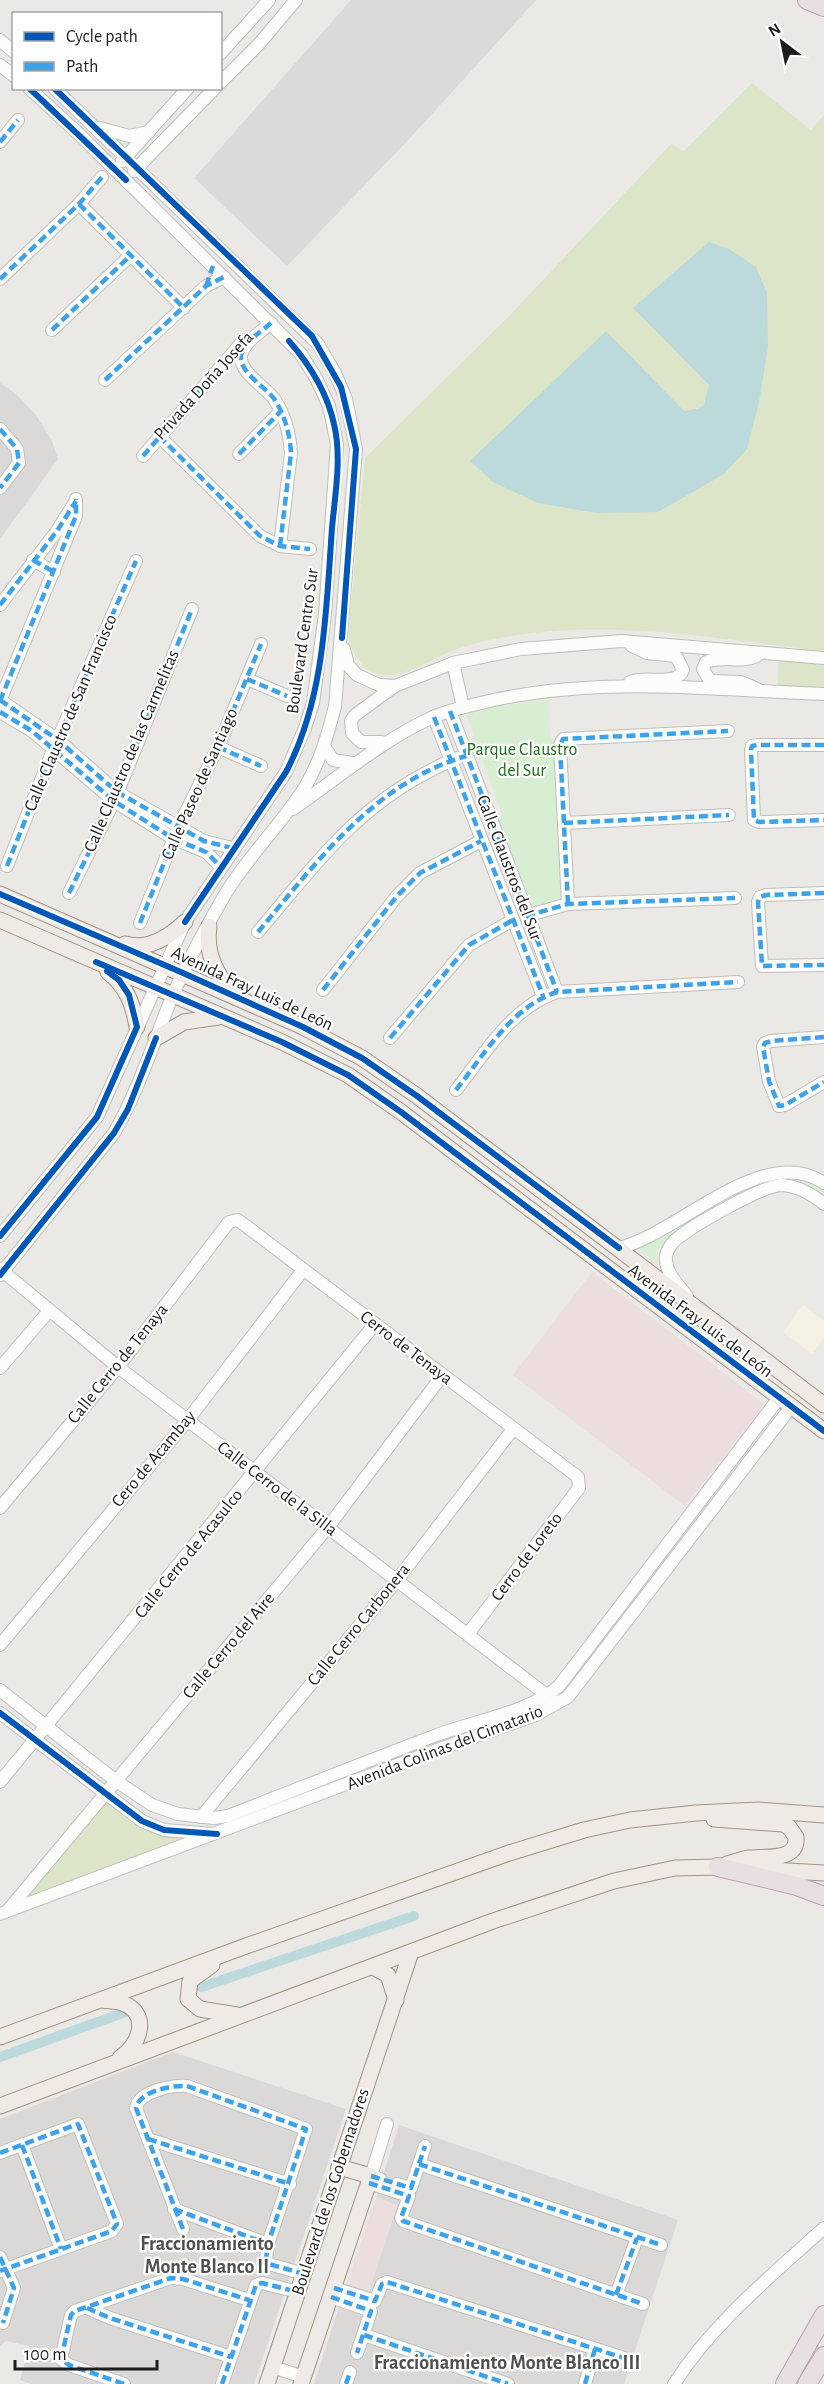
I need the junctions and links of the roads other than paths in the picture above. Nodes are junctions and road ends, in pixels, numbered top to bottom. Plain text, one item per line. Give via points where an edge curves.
1 (269, 0) edge
2 (296, 0) edge
3 (807, 0) edge
4 (819, 0) edge
5 (824, 7) edge
6 (0, 40) edge
7 (12, 50) edge
8 (222, 52) edge
9 (0, 65) edge
10 (12, 74) edge
11 (222, 81) edge
12 (31, 90) edge
13 (56, 90) edge
14 (186, 90) edge
15 (213, 90) edge
16 (18, 120) dead end
17 (96, 126) junction
18 (149, 132) junction
19 (2, 135) edge
20 (137, 145) junction
21 (151, 154) junction
22 (127, 156) junction
23 (138, 167) junction
24 (115, 170) junction
25 (102, 177) dead end
26 (126, 180) junction
27 (80, 204) junction
28 (130, 256) junction
29 (213, 266) junction
30 (224, 277) junction
31 (0, 279) edge
32 (206, 286) junction
33 (184, 308) junction
34 (269, 321) junction
35 (52, 330) dead end
36 (105, 380) dead end
37 (281, 411) junction
38 (0, 429) edge
39 (159, 436) junction
40 (239, 454) dead end
41 (143, 456) dead end
42 (0, 488) edge
43 (280, 546) junction
44 (310, 549) dead end
45 (33, 560) junction
46 (136, 561) dead end
47 (54, 572) junction
48 (0, 605) edge
49 (192, 609) dead end
50 (342, 638) junction
51 (621, 641) junction
52 (261, 645) dead end
53 (761, 654) junction
54 (824, 658) edge
55 (453, 663) junction
56 (247, 679) junction
57 (395, 686) junction
58 (624, 686) junction
59 (761, 692) junction
60 (824, 694) edge
61 (287, 696) dead end
62 (0, 701) edge
63 (463, 707) junction
64 (450, 711) junction
65 (0, 712) edge
66 (434, 717) junction
67 (729, 731) dead end
68 (386, 742) junction
69 (55, 745) junction
70 (824, 745) edge
71 (324, 746) junction
72 (218, 747) junction
73 (466, 756) junction
74 (451, 760) junction
75 (353, 763) junction
76 (261, 766) dead end
77 (116, 797) junction
78 (285, 814) junction
79 (729, 815) dead end
80 (824, 820) edge
81 (564, 823) junction
82 (176, 833) junction
83 (481, 841) junction
84 (232, 848) junction
85 (8, 866) dead end
86 (220, 866) junction
87 (512, 878) junction
88 (498, 884) junction
89 (69, 893) dead end
90 (824, 893) edge
91 (0, 894) edge
92 (735, 897) dead end
93 (567, 904) junction
94 (526, 916) junction
95 (0, 920) edge
96 (513, 920) junction
97 (185, 922) junction
98 (140, 923) dead end
99 (209, 926) junction
100 (258, 932) dead end
101 (108, 939) junction
102 (96, 962) junction
103 (165, 964) junction
104 (824, 965) edge
105 (183, 973) junction
106 (738, 982) dead end
107 (155, 987) junction
108 (323, 990) dead end
109 (556, 992) junction
110 (173, 995) junction
111 (235, 996) junction
112 (543, 996) junction
113 (221, 1017) junction
114 (137, 1027) junction
115 (824, 1037) edge
116 (156, 1038) junction
117 (390, 1038) dead end
118 (824, 1082) edge
119 (456, 1090) dead end
120 (824, 1183) edge
121 (824, 1204) edge
122 (234, 1219) joint
123 (0, 1236) edge
124 (619, 1248) junction
125 (303, 1270) junction
126 (1, 1272) edge
127 (693, 1304) junction
128 (49, 1311) junction
129 (375, 1324) junction
130 (118, 1367) junction
131 (0, 1368) edge
132 (442, 1376) junction
133 (785, 1403) junction
134 (824, 1405) edge
135 (187, 1421) junction
136 (513, 1429) junction
137 (824, 1431) edge
138 (256, 1472) junction
139 (578, 1477) joint
140 (0, 1508) edge
141 (328, 1527) junction
142 (397, 1580) junction
143 (468, 1634) junction
144 (0, 1645) edge
145 (0, 1690) edge
146 (548, 1696) junction
147 (558, 1705) junction
148 (0, 1713) edge
149 (47, 1727) junction
150 (436, 1735) junction
151 (35, 1741) junction
152 (442, 1748) junction
153 (116, 1781) junction
154 (0, 1782) edge
155 (105, 1795) junction
156 (696, 1813) junction
157 (824, 1815) edge
158 (201, 1817) junction
159 (217, 1834) junction
160 (718, 1867) junction
161 (824, 1873) edge
162 (824, 1896) edge
163 (4, 1912) edge
164 (246, 1946) junction
165 (411, 1952) junction
166 (373, 1967) junction
167 (101, 2000) junction
168 (396, 2000) junction
169 (244, 2015) junction
170 (0, 2037) edge
171 (111, 2065) junction
172 (0, 2106) edge
173 (387, 2124) dead end
174 (148, 2139) junction
175 (22, 2145) junction
176 (425, 2146) dead end
177 (0, 2153) edge
178 (419, 2164) junction
179 (339, 2167) junction
180 (370, 2180) junction
181 (290, 2184) junction
182 (410, 2192) junction
183 (174, 2209) junction
184 (824, 2228) edge
185 (183, 2229) dead end
186 (637, 2238) junction
187 (268, 2244) junction
188 (661, 2245) dead end
189 (61, 2249) junction
190 (2, 2266) edge
191 (304, 2274) junction
192 (298, 2292) junction
193 (332, 2292) junction
194 (616, 2295) junction
195 (249, 2300) junction
196 (643, 2304) dead end
197 (373, 2306) junction
198 (87, 2308) junction
199 (824, 2315) edge
200 (3, 2323) dead end
201 (364, 2335) junction
202 (595, 2349) junction
203 (357, 2354) dead end
204 (824, 2356) edge
205 (231, 2357) junction
206 (624, 2358) dead end
207 (273, 2367) junction
208 (302, 2381) edge
209 (124, 2384) edge
210 (222, 2384) edge
211 (267, 2384) edge
212 (508, 2384) edge
213 (585, 2384) edge
214 (674, 2384) edge
215 (784, 2384) edge
216 (807, 2384) edge

1 - 8 street
2 - 11 street
3 - 5 highway
4 - 5 highway
6 - 7 street
9 - 10 street
12 - 24 street, Boulevard Centro Sur
13 - 17 street, Boulevard Centro Sur
14 - 18 street
15 - 21 street
16 - 19 street
17 - 18 street via 129,136
17 - 22 street, Boulevard Centro Sur
18 - 20 street
20 - 21 street
20 - 22 street
21 - 23 street
22 - 23 street, Boulevard Centro Sur
22 - 24 street
23 - 26 street
23 - 50 street, Boulevard Centro Sur via 312,336 335,373 346,399 356,449
24 - 26 street, Boulevard Centro Sur
25 - 27 street
26 - 29 street, Boulevard Centro Sur
27 - 28 street
27 - 31 street
28 - 33 street
28 - 35 street
29 - 30 street, Boulevard Centro Sur
29 - 32 street
30 - 32 street
30 - 34 street, Boulevard Centro Sur
32 - 33 street
33 - 36 street
34 - 37 street, Privada Doña Josefa via 246,346 241,358 244,367 274,398
34 - 39 street, Privada Doña Josefa via 245,338
34 - 84 street, Boulevard Centro Sur via 301,354 321,388 334,424 337,471 313,703 286,772
37 - 40 street
37 - 43 street via 291,453
38 - 42 street via 16,449 19,463
39 - 41 street, Privada Doña Josefa
39 - 43 street via 260,536
43 - 44 street
45 - 47 street
45 - 47 street via 76,499 76,516
45 - 48 street
46 - 69 street, Calle Claustro de San Francisco
47 - 62 street
49 - 77 street, Calle Claustro de las Carmelitas
50 - 57 street, Boulevard Centro Sur via 348,665 357,675 379,685
50 - 71 street, Boulevard Centro Sur via 334,705
51 - 53 street
51 - 55 street via 521,649
51 - 58 street via 648,653 676,656 683,670 675,680 639,678
52 - 56 street, Calle Paseo de Santiago
53 - 54 street
53 - 59 street via 747,660 714,659 706,662 703,669 710,681 741,682
55 - 57 street
55 - 63 street
56 - 61 street
56 - 72 street, Calle Paseo de Santiago
57 - 68 street via 351,721 352,733 361,742
58 - 59 street
58 - 63 street via 532,692
59 - 60 street
62 - 69 street
63 - 64 street
64 - 66 street
64 - 73 street, Calle Claustros del Sur
65 - 69 street
66 - 68 street
66 - 74 street, Calle Claustros del Sur
67 - 81 street via 563,739 560,745
68 - 75 street
69 - 77 street
69 - 85 street, Calle Claustro de San Francisco
70 - 80 street via 757,745 751,750 754,820
71 - 75 street via 333,760
71 - 78 street, Boulevard Centro Sur via 305,786
72 - 76 street
72 - 82 street, Calle Paseo de Santiago
73 - 74 street
73 - 87 street, Calle Claustros del Sur
74 - 83 street, Calle Claustros del Sur
74 - 100 street via 379,801 339,836
75 - 78 street
77 - 82 street
77 - 89 street, Calle Claustro de las Carmelitas
78 - 99 street, Boulevard Centro Sur via 238,873
79 - 81 street
81 - 93 street
82 - 84 street
82 - 86 street
82 - 98 street, Calle Paseo de Santiago
83 - 88 street, Calle Claustros del Sur
83 - 108 street via 420,873 397,896
84 - 86 street, Boulevard Centro Sur
86 - 97 street, Boulevard Centro Sur
87 - 88 street
87 - 94 street, Calle Claustros del Sur
88 - 96 street, Calle Claustros del Sur
90 - 104 street via 766,895 758,902 762,966
91 - 101 main road, Avenida Fray Luis de León
92 - 93 street
93 - 94 street
94 - 109 street, Calle Claustros del Sur
95 - 102 main road, Avenida Fray Luis de León
96 - 112 street, Calle Claustros del Sur
96 - 117 street via 469,945
97 - 101 main road via 170,936 143,945
97 - 103 street, Boulevard Centro Sur
99 - 105 street, Boulevard Centro Sur
99 - 111 main road via 208,948 213,964
101 - 103 main road, Avenida Fray Luis de León
102 - 107 main road, Avenida Fray Luis de León
102 - 114 main road via 119,980 129,995
103 - 105 main road, Avenida Fray Luis de León
103 - 107 street, Boulevard Centro Sur
105 - 110 street, Boulevard Centro Sur
105 - 111 main road, Avenida Fray Luis de León
106 - 109 street
107 - 110 main road, Avenida Fray Luis de León
107 - 114 street, Boulevard Centro Sur
109 - 112 street
110 - 113 main road, Avenida Fray Luis de León
110 - 116 street, Boulevard Centro Sur
111 - 124 main road, Avenida Fray Luis de León via 362,1058
112 - 119 street via 514,1017
113 - 116 main road via 184,1022
113 - 133 main road, Avenida Fray Luis de León via 348,1075
114 - 123 street, Boulevard Centro Sur via 97,1117
115 - 118 street via 771,1041 763,1047 769,1081 779,1106
116 - 126 street, Boulevard Centro Sur via 128,1109 114,1133
120 - 124 street via 788,1171 763,1175 640,1241
121 - 127 street via 808,1192 781,1185 764,1189 677,1238 666,1256 668,1271
122 - 125 street, Cerro de Tenaya
122 - 130 street, Calle Cerro de Tenaya
124 - 127 main road, Avenida Fray Luis de León
125 - 129 street, Cerro de Tenaya
125 - 135 street, Cero de Acambay
126 - 128 street, Calle Cerro de la Silla
127 - 134 main road, Avenida Fray Luis de León
128 - 130 street, Calle Cerro de la Silla
128 - 131 street
129 - 132 street, Cerro de Tenaya
129 - 138 street, Calle Cerro de Acasulco
130 - 135 street, Calle Cerro de la Silla
130 - 140 street, Calle Cerro de Tenaya
132 - 136 street, Cerro de Tenaya
132 - 141 street, Calle Cerro del Aire
133 - 137 main road, Avenida Fray Luis de León
133 - 146 street, Avenida Colinas del Cimatario
133 - 147 street, Avenida Colinas del Cimatario via 568,1697
135 - 138 street, Calle Cerro de la Silla
135 - 144 street, Cero de Acambay
136 - 139 street, Cerro de Tenaya
136 - 142 street, Calle Cerro Carbonera
138 - 141 street, Calle Cerro de la Silla
138 - 149 street, Calle Cerro de Acasulco
139 - 143 street, Cerro de Loreto via 579,1488
141 - 142 street, Calle Cerro de la Silla
141 - 153 street, Calle Cerro del Aire
142 - 143 street, Calle Cerro de la Silla
142 - 158 street, Calle Cerro Carbonera
143 - 146 street, Calle Cerro de la Silla
145 - 149 street, Avenida Colinas del Cimatario
146 - 147 street, Calle Cerro de la Silla
146 - 150 street, Avenida Colinas del Cimatario
147 - 152 street, Avenida Colinas del Cimatario
148 - 151 street, Avenida Colinas del Cimatario
149 - 151 street, Calle Cerro de Acasulco
149 - 153 street, Avenida Colinas del Cimatario
150 - 152 street
150 - 158 street, Avenida Colinas del Cimatario via 228,1816
151 - 154 street, Calle Cerro de Acasulco
151 - 155 street, Avenida Colinas del Cimatario
152 - 159 street, Avenida Colinas del Cimatario
153 - 155 street, Calle Cerro del Aire
153 - 158 street, Avenida Colinas del Cimatario via 152,1805
155 - 159 street, Avenida Colinas del Cimatario via 142,1821 164,1830
155 - 163 street, Calle Cerro del Aire
156 - 157 main road via 758,1810
156 - 160 main road via 720,1821 783,1824 796,1837 794,1847 786,1855 748,1858
156 - 164 main road via 584,1830
159 - 163 street
160 - 161 main road
160 - 162 highway
160 - 165 main road via 675,1868 614,1881
164 - 167 main road
164 - 169 main road via 197,1974 187,1990 188,1999 200,2010
165 - 166 main road
165 - 168 main road, Boulevard de los Gobernadores
166 - 168 main road via 388,1975
166 - 169 main road
167 - 170 main road
167 - 171 main road via 131,2008 140,2029 133,2049
168 - 179 main road, Boulevard de los Gobernadores
169 - 171 main road
171 - 172 main road
173 - 180 street, Boulevard de los Gobernadores
174 - 181 street
174 - 181 street via 137,2101 166,2088 187,2086 306,2129
174 - 183 street
175 - 177 street
175 - 189 street
175 - 189 street via 72,2124 81,2128 117,2224 112,2231
176 - 178 street
178 - 182 street
178 - 186 street
179 - 180 main road
179 - 191 main road, Boulevard de los Gobernadores
180 - 182 street
180 - 193 main road, Boulevard de los Gobernadores
181 - 187 street
182 - 194 street via 403,2221
183 - 185 street
183 - 187 street
184 - 214 street via 725,2321 693,2355
186 - 188 street
186 - 194 street
187 - 191 street via 269,2264
189 - 190 street
190 - 200 street via 14,2288
191 - 192 main road, Boulevard de los Gobernadores
192 - 195 street via 262,2283 256,2285
192 - 207 main road, Boulevard de los Gobernadores
193 - 197 street
193 - 208 main road, Boulevard de los Gobernadores
194 - 196 street
195 - 198 street via 171,2278
195 - 205 street
197 - 201 street
197 - 202 street via 382,2284 387,2282
198 - 205 street
198 - 209 street via 71,2315 61,2359 69,2366
199 - 215 highway
201 - 203 street
201 - 212 street
202 - 206 street
202 - 213 street
204 - 216 highway
205 - 210 street
207 - 208 street
207 - 211 main road, Boulevard de los Gobernadores

